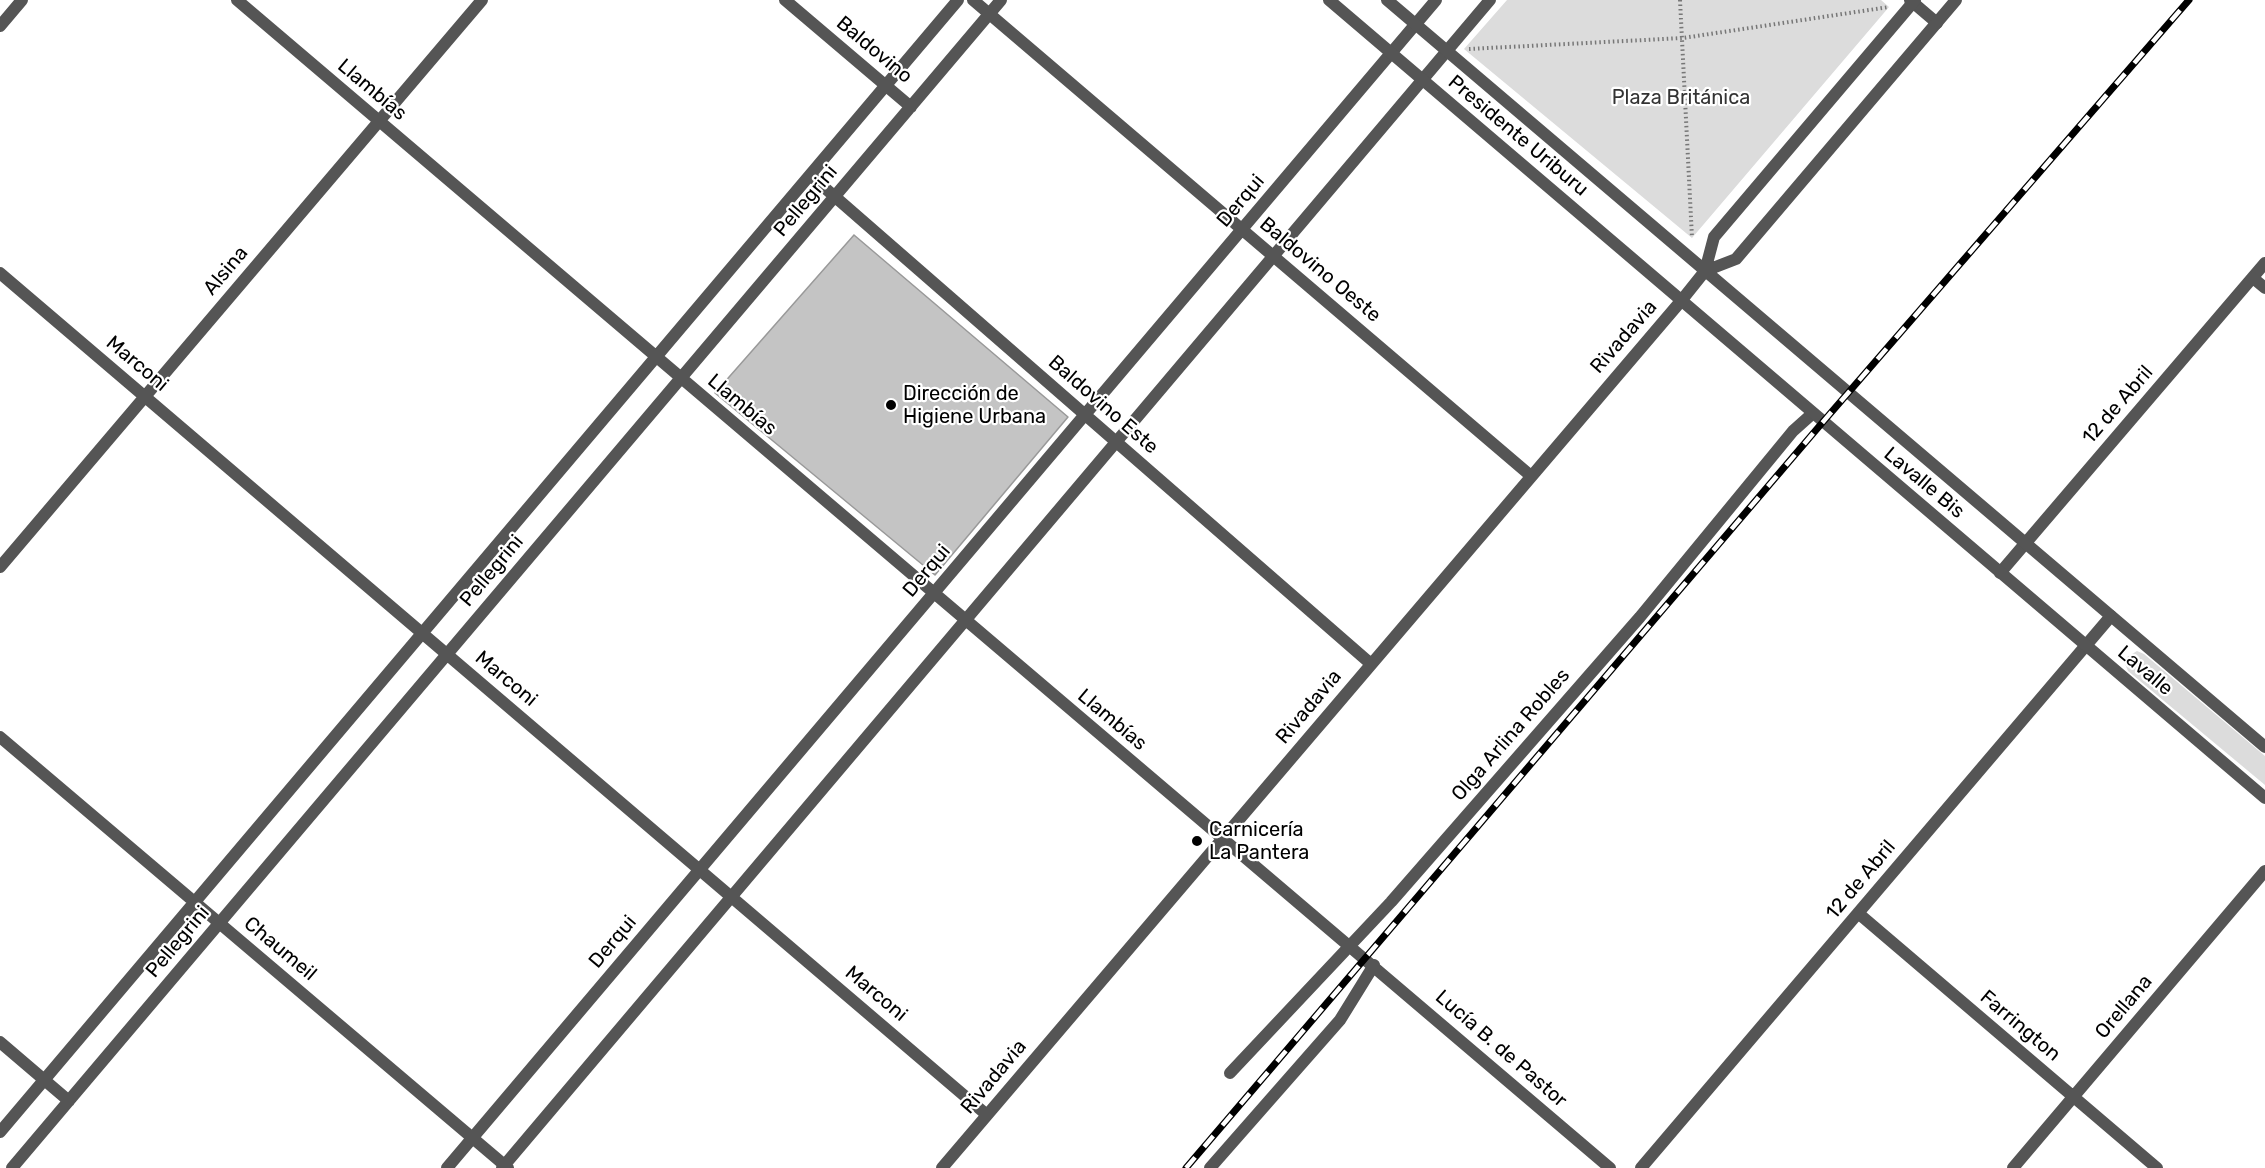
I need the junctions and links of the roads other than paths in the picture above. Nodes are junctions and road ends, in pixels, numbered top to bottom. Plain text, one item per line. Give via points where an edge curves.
1 (22, 0) edge
2 (237, 0) edge
3 (482, 0) edge
4 (785, 0) edge
5 (958, 0) edge
6 (973, 0) edge
7 (1001, 0) edge
8 (1329, 0) edge
9 (1387, 0) edge
10 (1436, 0) edge
11 (1490, 0) edge
12 (1956, 0) edge
13 (1912, 1) edge
14 (989, 14) junction
15 (1937, 23) junction
16 (1416, 24) junction
17 (0, 26) edge
18 (1447, 51) junction
19 (1391, 53) junction
20 (1422, 80) junction
21 (886, 86) junction
22 (911, 107) junction
23 (379, 121) junction
24 (810, 175) junction
25 (834, 197) junction
26 (1242, 229) junction
27 (1273, 256) junction
28 (2265, 263) edge
29 (1706, 271) junction
30 (0, 273) edge
31 (2253, 278) junction
32 (2265, 288) edge
33 (1681, 301) junction
34 (656, 357) junction
35 (681, 378) junction
36 (1848, 394) joint
37 (145, 396) junction
38 (1812, 414) junction
39 (1085, 415) junction
40 (1116, 442) junction
41 (1531, 476) junction
42 (2025, 543) junction
43 (0, 567) edge
44 (2000, 573) junction
45 (934, 593) junction
46 (2111, 616) junction
47 (966, 620) junction
48 (422, 633) junction
49 (2086, 646) junction
50 (447, 654) junction
51 (1371, 664) junction
52 (0, 737) edge
53 (2265, 747) edge
54 (2265, 798) edge
55 (1222, 839) junction
56 (700, 870) junction
57 (2265, 871) edge
58 (732, 897) junction
59 (194, 902) junction
60 (1858, 913) junction
61 (219, 923) junction
62 (1350, 947) junction
63 (1370, 962) junction
64 (0, 1042) edge
65 (1230, 1073) dead end
66 (44, 1080) junction
67 (2073, 1097) junction
68 (69, 1101) junction
69 (987, 1115) junction
70 (0, 1132) edge
71 (472, 1138) junction
72 (505, 1167) edge
73 (12, 1168) edge
74 (447, 1168) edge
75 (942, 1168) edge
76 (1210, 1168) edge
77 (1610, 1168) edge
78 (1641, 1168) edge
79 (2013, 1168) edge
80 (2157, 1168) edge

1 - 17 street
2 - 23 street, Llambías
3 - 23 street, Alsina
4 - 21 street, Baldovino
5 - 21 street, Pellegrini
6 - 14 street, Baldovino Oeste
7 - 14 street, Pellegrini
8 - 19 street, Presidente Uriburu
9 - 16 street, Presidente Uriburu
10 - 16 street, Derqui
11 - 18 street
12 - 15 street, Rivadavia
13 - 15 street
13 - 29 street, Rivadavia via 1714,237
14 - 22 street, Pellegrini
14 - 26 street, Baldovino Oeste
15 - 29 street, Rivadavia via 1736,259
16 - 18 street, Presidente Uriburu
16 - 19 street, Derqui
18 - 20 street
18 - 29 street, Presidente Uriburu
19 - 20 street, Presidente Uriburu
19 - 26 street, Derqui
20 - 27 street
20 - 33 street, Presidente Uriburu
21 - 22 street, Baldovino
21 - 24 street, Pellegrini
22 - 25 street, Pellegrini
23 - 34 street, Llambías
23 - 37 street, Alsina
24 - 25 street, Baldovino Este
24 - 34 street, Pellegrini
25 - 35 street, Pellegrini
25 - 39 street, Baldovino Este
26 - 27 street, Baldovino Oeste
26 - 39 street, Derqui
27 - 40 street
27 - 41 street, Baldovino Oeste
28 - 31 street, 12 de Abril
29 - 33 street, Rivadavia
29 - 36 street, Presidente Uriburu
30 - 37 street, Marconi
31 - 32 street
31 - 42 street, 12 de Abril
33 - 38 street, Presidente Uriburu
33 - 41 street, Rivadavia
34 - 35 street, Llambías
34 - 48 street, Pellegrini
35 - 45 street, Llambías
35 - 50 street, Pellegrini
36 - 42 street, Lavalle Bis
37 - 43 street, Alsina
37 - 48 street, Marconi
38 - 44 street, Lavalle Bis
38 - 62 street, Olga Arlina Robles via 1793,431 1632,626
39 - 40 street, Baldovino Este
39 - 45 street, Derqui
40 - 47 street
40 - 51 street, Baldovino Este
41 - 51 street, Rivadavia
42 - 44 street, 12 de Abril
42 - 46 street, Lavalle
44 - 49 street, Lavalle
45 - 47 street, Llambías
45 - 56 street, Derqui
46 - 49 street, 12 de Abril
46 - 53 street, Lavalle
47 - 55 street, Llambías
47 - 58 street
48 - 50 street, Marconi
48 - 59 street, Pellegrini
49 - 54 street, Lavalle
49 - 60 street, 12 de Abril
50 - 56 street, Marconi
50 - 61 street, Pellegrini
51 - 55 street, Rivadavia
52 - 59 street, Chaumeil
55 - 62 street, Llambías
55 - 69 street, Rivadavia
56 - 58 street, Marconi
56 - 71 street, Derqui
57 - 67 street, Orellana
58 - 69 street, Marconi
58 - 72 street
59 - 61 street, Chaumeil
59 - 66 street, Pellegrini
60 - 67 street, Farrington
60 - 78 street, 12 de Abril
61 - 68 street, Pellegrini
61 - 71 street, Chaumeil
62 - 63 street, Lucía B. de Pastor
62 - 65 street, Olga Arlina Robles
63 - 76 street via 1340,1020
63 - 77 street, Lucía B. de Pastor
64 - 66 street
66 - 68 street
66 - 70 street, Pellegrini
67 - 79 street, Orellana
67 - 80 street, Farrington
68 - 73 street, Pellegrini
69 - 75 street, Rivadavia
71 - 72 street, Chaumeil
71 - 74 street, Derqui

